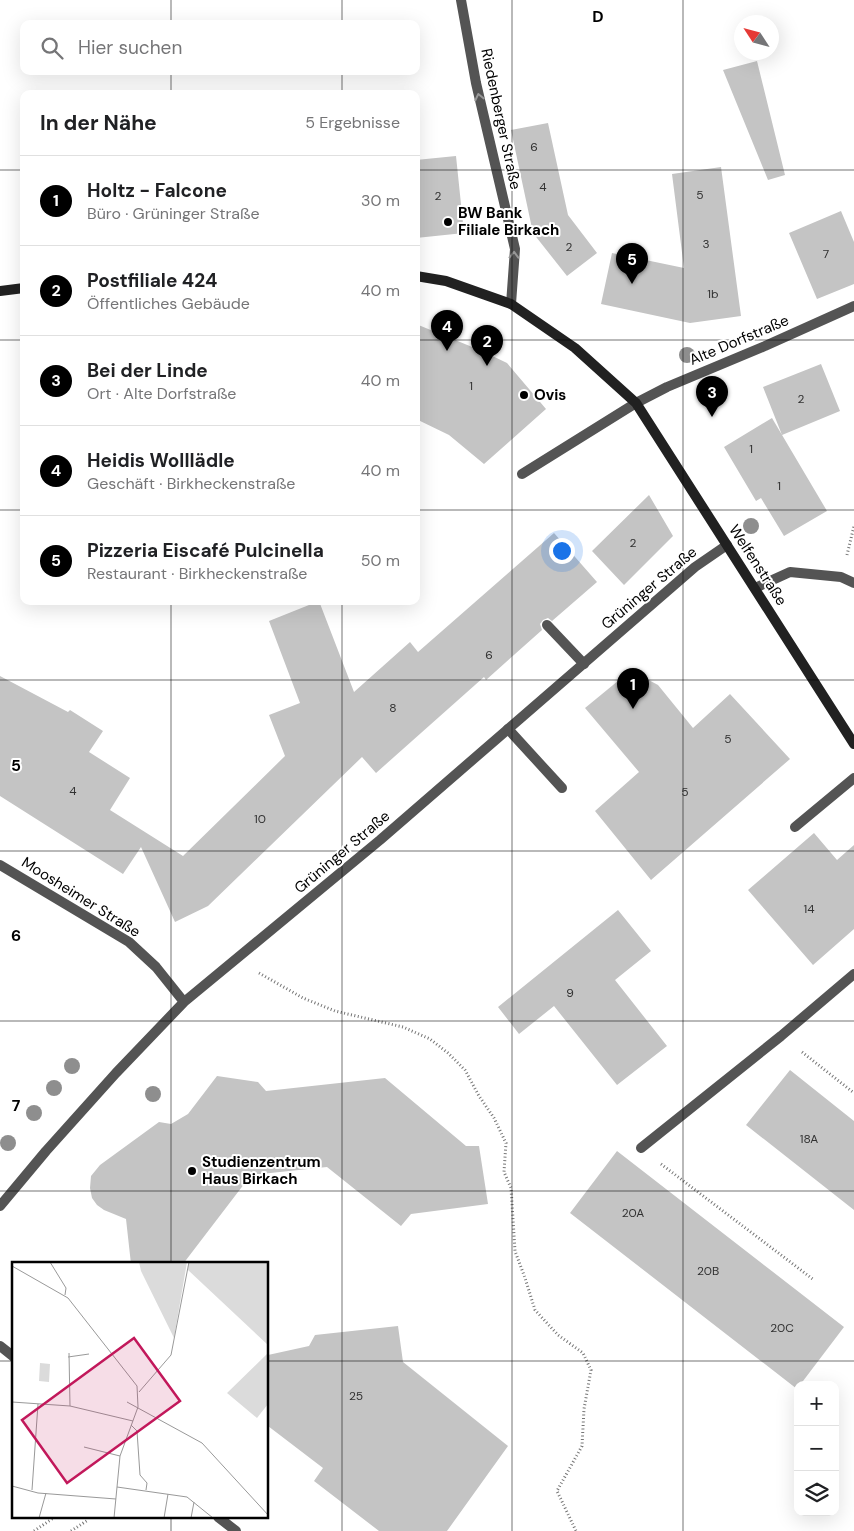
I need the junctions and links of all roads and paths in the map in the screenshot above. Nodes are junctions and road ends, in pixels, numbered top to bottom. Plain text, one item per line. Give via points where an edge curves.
1 (462, 0) edge
2 (420, 277) edge
3 (20, 288) edge
4 (0, 291) edge
5 (511, 304) junction
6 (854, 306) edge
7 (636, 403) junction
8 (522, 474) dead end
9 (727, 545) junction
10 (854, 583) edge
11 (755, 588) junction
12 (547, 625) dead end
13 (584, 664) junction
14 (508, 729) junction
15 (854, 744) edge
16 (854, 778) edge
17 (562, 788) dead end
18 (796, 828) dead end
19 (0, 865) edge
20 (235, 959) junction
21 (854, 974) edge
22 (184, 1002) junction
23 (781, 1036) junction
24 (854, 1093) edge
25 (641, 1148) joint
26 (0, 1206) edge
27 (814, 1280) dead end
28 (0, 1346) edge
29 (12, 1355) edge
30 (54, 1518) edge
31 (219, 1518) edge
32 (88, 1520) dead end
33 (34, 1531) edge
34 (71, 1531) edge
35 (236, 1531) edge
36 (576, 1531) edge

5 -> 1 street, Riedenberger Straße via 515,249 476,84
2 - 5 street, Welfenstraße via 446,281
3 - 4 street
5 - 7 street, Welfenstraße via 575,348
6 - 7 street, Alte Dorfstraße
7 - 8 street, Alte Dorfstraße
7 - 9 street, Welfenstraße
9 - 11 street, Welfenstraße
9 - 13 street, Grüninger Straße via 695,567
10 - 11 street via 841,577 790,572
11 - 15 street, Welfenstraße
12 - 13 street
13 - 14 street, Grüninger Straße
14 - 17 street
14 - 20 street, Grüninger Straße
16 - 18 street
19 - 22 street, Moosheimer Straße via 129,942 156,967
20 - 22 street, Grüninger Straße
20 - 36 path via 303,998 335,1011 403,1027 430,1039 465,1070 494,1118 506,1143 504,1172 511,1188 515,1251 535,1310 558,1335 583,1353 590,1370 582,1446 557,1491
21 - 23 street
22 - 26 street, Grüninger Straße via 109,1080
23 - 24 path
23 - 25 street
25 - 27 path
28 - 29 street
30 - 33 path
31 - 35 street
32 - 34 path

